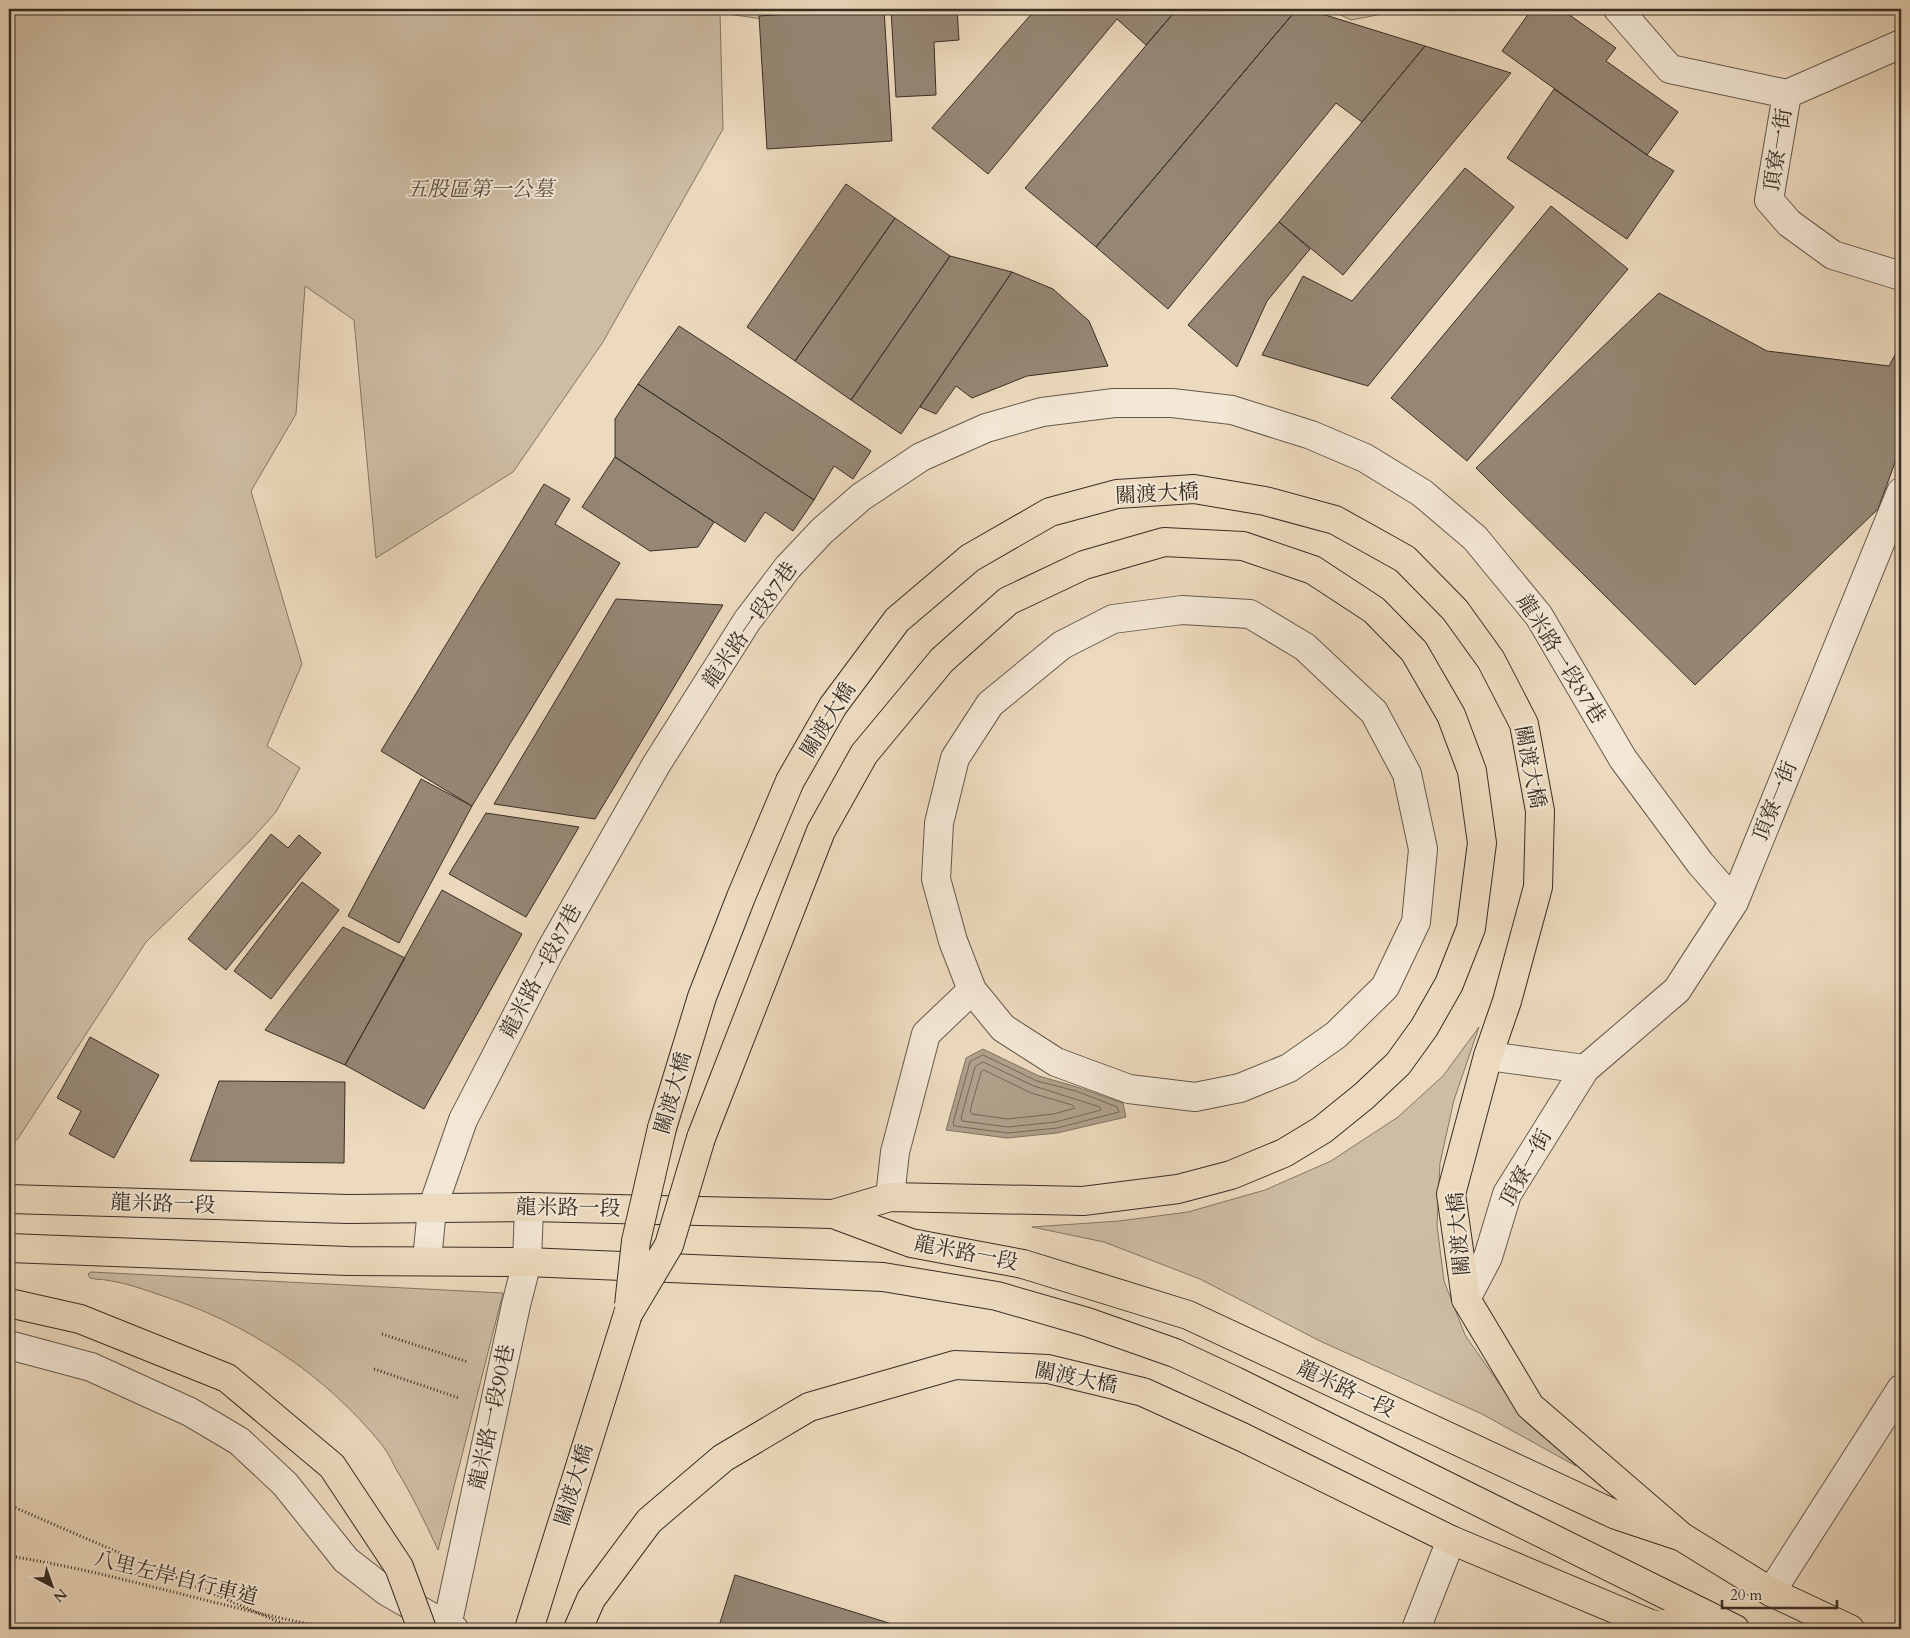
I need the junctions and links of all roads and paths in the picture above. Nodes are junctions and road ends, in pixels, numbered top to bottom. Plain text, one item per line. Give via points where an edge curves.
1 (1618, 9) edge
2 (1901, 44) edge
3 (1787, 94) junction
4 (1901, 276) edge
5 (1901, 492) edge
6 (1734, 902) junction
7 (972, 990) junction
8 (1488, 1056) junction
9 (1585, 1068) junction
10 (890, 1196) junction
11 (9, 1199) edge
12 (529, 1207) junction
13 (432, 1209) junction
14 (833, 1214) junction
15 (9, 1248) edge
16 (427, 1260) junction
17 (527, 1262) junction
18 (1466, 1299) junction
19 (9, 1303) edge
20 (628, 1314) junction
21 (382, 1334) dead end
22 (9, 1346) edge
23 (469, 1362) dead end
24 (374, 1369) dead end
25 (1901, 1389) edge
26 (459, 1398) dead end
27 (9, 1505) edge
28 (1682, 1538) junction
29 (1451, 1540) junction
30 (9, 1556) edge
31 (1771, 1592) junction
32 (1724, 1624) edge
33 (441, 1628) edge
34 (295, 1629) edge
35 (336, 1629) edge
36 (529, 1629) edge
37 (578, 1629) edge
38 (1416, 1629) edge
39 (1850, 1629) edge

1 - 3 street, 頂寮一街 via 1670,69
2 - 3 street, 頂寮一街
3 - 4 street, 頂寮一街 via 1769,200 1789,223 1832,255
5 - 6 street, 頂寮一街
6 - 9 street, 頂寮一街 via 1677,990
6 - 13 street, 龍米路一段87巷 via 1700,863 1623,759 1538,616 1475,538 1422,493 1366,458 1311,435 1232,410 1172,403 1114,403 1042,412 986,428 921,457 861,496 822,530 788,567 747,621 656,765 550,951 463,1120
7 - 7 street via 1003,1028 1056,1062 1129,1089 1195,1097 1240,1088 1289,1068 1336,1035 1385,987 1416,922 1423,849 1407,774 1374,712 1305,647 1250,614 1182,610 1113,619 1062,645 990,704 955,758 939,823 936,879 953,941
7 - 10 street via 926,1034 894,1152
8 - 9 street
8 - 18 main road, 關渡大橋 via 1451,1194
8 - 20 main road, 關渡大橋, bridge via 1507,1001 1538,887 1540,811 1524,724 1491,660 1455,610 1405,559 1335,520 1265,501 1194,489 1117,494 1050,512 970,558 897,620 833,706 790,781 702,997 662,1128 636,1241
9 - 18 street, 頂寮一街 via 1507,1194 1488,1257
10 - 14 main road
10 - 20 main road, bridge via 1083,1200 1178,1190 1230,1175 1284,1153 1322,1130 1398,1064 1424,1028 1449,984 1471,928 1482,843 1472,771 1451,715 1414,651 1374,610 1313,570 1243,546 1164,542 1084,565 1008,601 942,660 864,754 821,832 701,1138 669,1245
11 - 13 main road, 龍米路一段
12 - 13 main road, 龍米路一段
12 - 14 main road, 龍米路一段
12 - 17 street, 龍米路一段90巷
13 - 16 street, 龍米路一段87巷
14 - 28 main road, 龍米路一段 via 911,1243 1023,1264 1188,1315 1616,1515
15 - 16 main road, 龍米路一段 via 348,1261
16 - 17 main road, 龍米路一段
17 - 32 main road, 龍米路一段 via 883,1277 997,1296 1087,1322 1175,1353 1235,1381
17 - 33 street, 龍米路一段90巷
18 - 28 main road, 關渡大橋 via 1530,1406
19 - 33 main road, bridge via 80,1318 227,1378 332,1466
20 - 36 main road, 關渡大橋
21 - 23 path
22 - 33 street via 91,1367 190,1412 239,1441 285,1484 346,1560
24 - 26 path
25 - 31 street
27 - 34 path, bridge
28 - 31 main road, 龍米路一段
29 - 32 main road, 關渡大橋 via 1653,1625
29 - 37 main road, 關渡大橋 via 1143,1392 1048,1370 955,1366 808,1407 723,1458 650,1522 591,1599
29 - 38 street
30 - 35 path, 八里左岸自行車道 via 248,1612
31 - 39 main road, 龍米路一段

